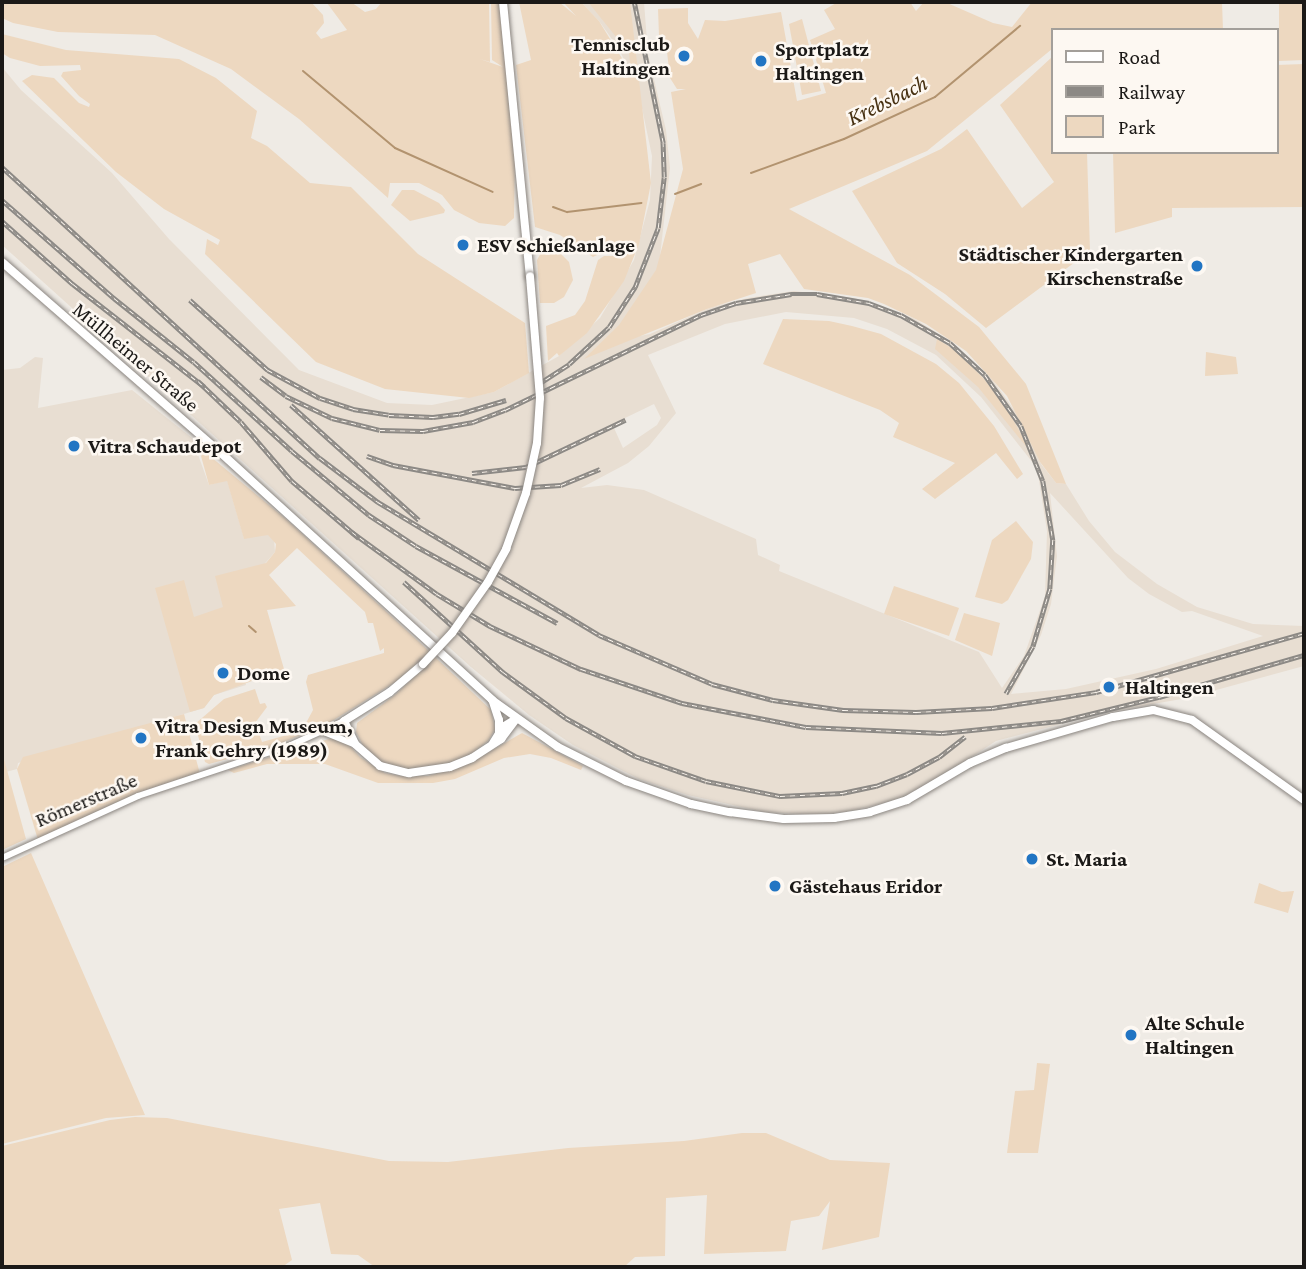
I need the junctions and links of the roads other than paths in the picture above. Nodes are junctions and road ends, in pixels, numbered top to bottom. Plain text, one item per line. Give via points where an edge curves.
1 (503, 2) edge
2 (2, 262) edge
3 (492, 701) junction
4 (516, 719) junction
5 (344, 721) junction
6 (533, 731) junction
7 (324, 732) junction
8 (503, 734) junction
9 (355, 744) junction
10 (1304, 800) edge
11 (2, 858) edge

1 - 5 main road, bridge via 540,398 537,443 526,493 506,549 479,598 424,664
2 - 3 main road, Müllheimer Straße
3 - 4 main road, Müllheimer Straße
3 - 8 main road
4 - 6 main road, Müllheimer Straße
4 - 8 main road
5 - 7 street, Römerstraße
5 - 9 main road
6 - 8 main road
6 - 10 main road, Müllheimer Straße via 593,766 703,807 818,820 907,800 1006,747 1153,710 1192,720
7 - 9 street
7 - 11 street, Römerstraße via 138,796
8 - 9 main road via 450,767 409,773 380,766

